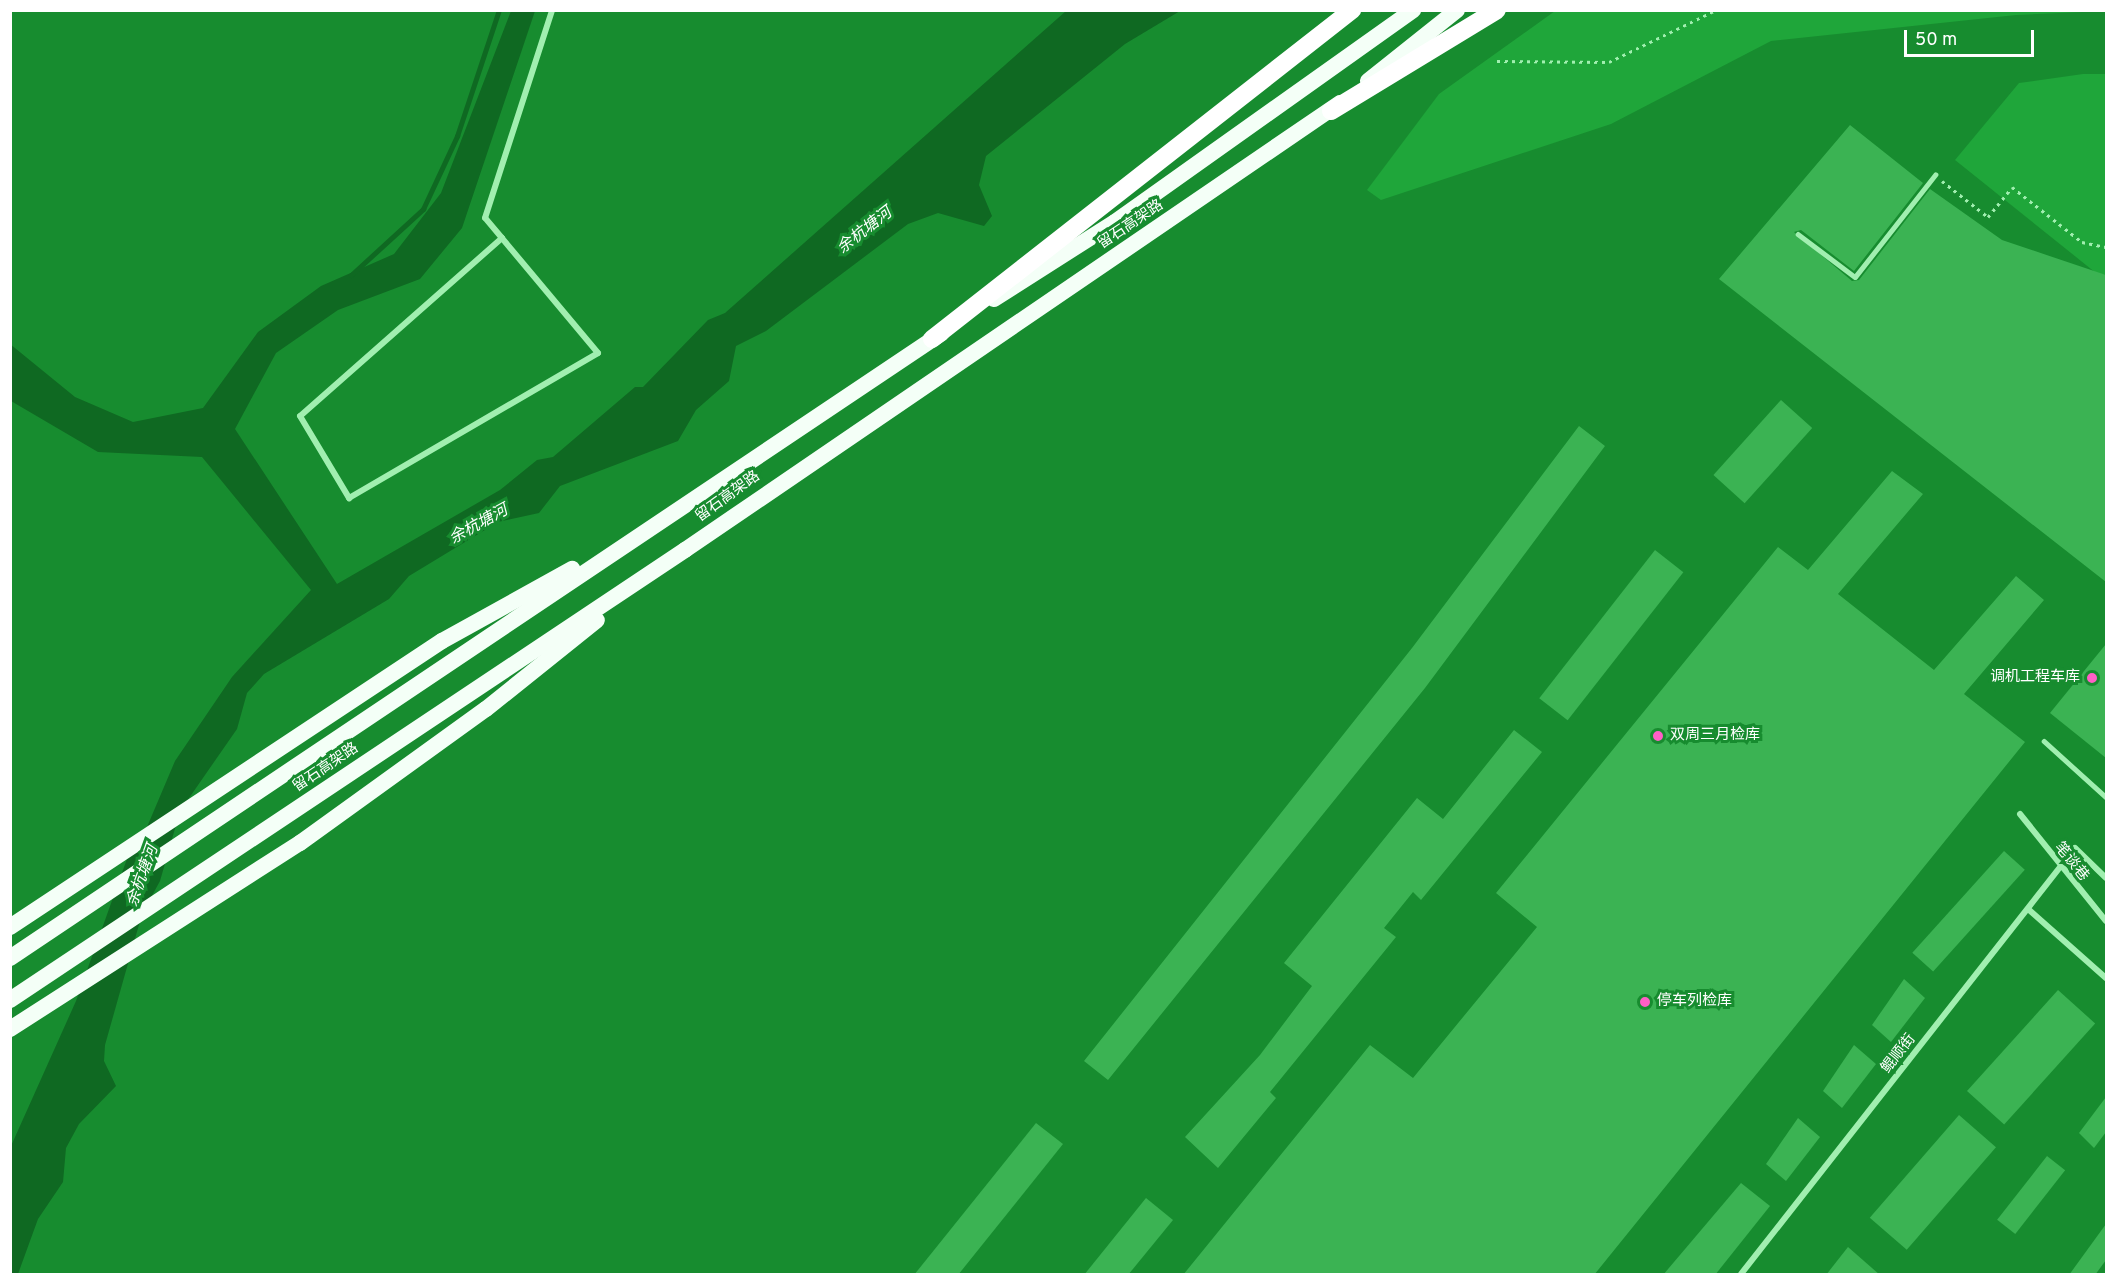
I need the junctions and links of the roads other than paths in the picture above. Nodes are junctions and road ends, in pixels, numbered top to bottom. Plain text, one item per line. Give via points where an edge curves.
1 (552, 10) edge
2 (1352, 10) edge
3 (1413, 10) edge
4 (1457, 10) edge
5 (1497, 10) edge
6 (1330, 111) junction
7 (1935, 175) road end
8 (1798, 234) dead end
9 (502, 238) junction
10 (932, 339) junction
11 (673, 514) junction
12 (684, 550) junction
13 (2044, 741) dead end
14 (2106, 797) edge
15 (2020, 814) dead end
16 (2075, 848) joint
17 (2106, 878) edge
18 (2028, 909) junction
19 (2106, 921) edge
20 (10, 927) edge
21 (10, 958) edge
22 (2106, 978) edge
23 (10, 1000) edge
24 (10, 1029) edge
25 (1741, 1275) edge

1 - 9 street via 485,218
2 - 10 highway
3 - 10 highway, 留石高架路 via 1115,222
4 - 6 highway, 留石高架路
5 - 6 highway
6 - 12 highway, 留石高架路
7 - 8 lane via 1855,277
9 - 9 street via 598,353 349,498 300,416
10 - 11 highway, 留石高架路
11 - 20 highway via 442,641
11 - 21 highway, 留石高架路
12 - 23 highway, 留石高架路
12 - 24 highway via 486,709 300,843
13 - 14 lane
15 - 19 street, 笔谈巷, bridge
16 - 17 street, 笔谈巷
16 - 18 street, 鲲顺街
18 - 22 street
18 - 25 street, 鲲顺街

